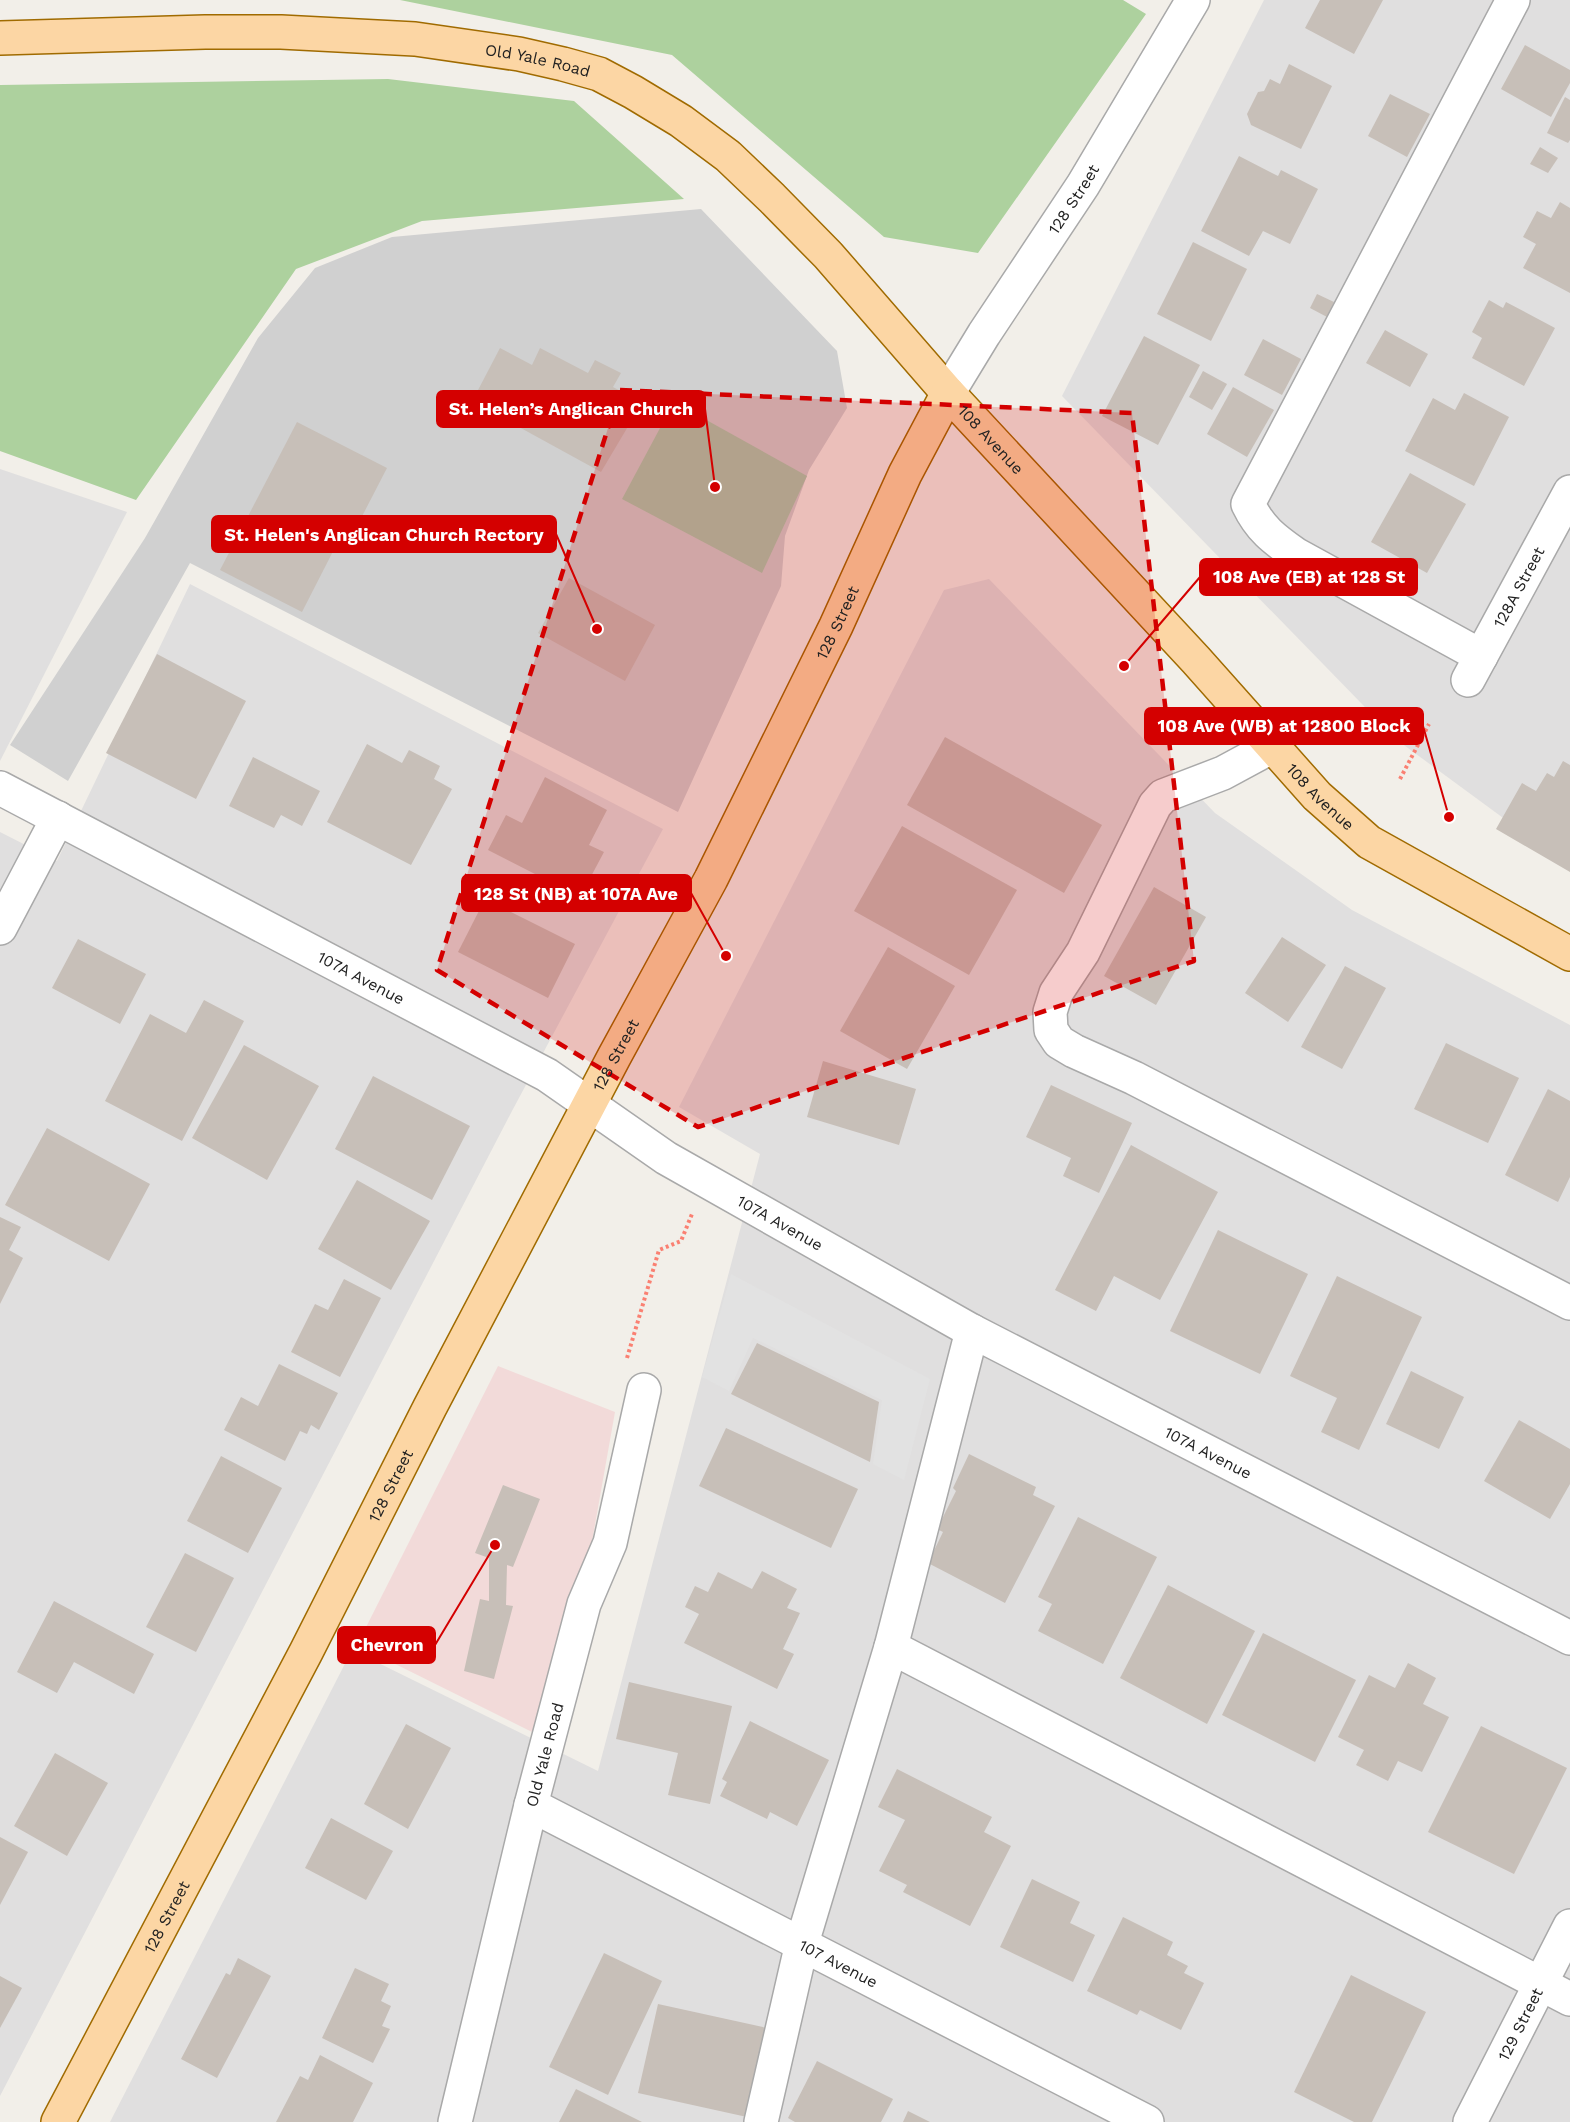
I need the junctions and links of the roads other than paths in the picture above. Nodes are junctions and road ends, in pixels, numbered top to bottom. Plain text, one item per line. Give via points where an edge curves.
1 (1193, 0) edge
2 (1514, 0) edge
3 (0, 38) edge
4 (948, 393) junction
5 (1570, 492) edge
6 (1273, 746) junction
7 (0, 788) edge
8 (58, 818) junction
9 (0, 928) edge
10 (1570, 954) edge
11 (589, 1104) junction
12 (1570, 1303) edge
13 (972, 1331) junction
14 (634, 1379) road end
15 (1570, 1638) edge
16 (891, 1647) junction
17 (531, 1805) junction
18 (1570, 1926) edge
19 (802, 1943) junction
20 (1540, 1984) junction
21 (1570, 1999) edge
22 (58, 2122) edge
23 (455, 2122) edge
24 (761, 2122) edge
25 (1147, 2122) edge
26 (1470, 2122) edge

1 - 4 street, 128 Street via 1083,185
2 - 5 street, 128A Street via 1248,504 1268,534 1295,554 1474,668
3 - 4 main road, Old Yale Road via 281,32 415,39 519,54 599,74 681,121 728,156 828,255
4 - 6 main road, 108 Avenue
4 - 11 main road, 128 Street via 905,474 836,626 711,879
6 - 10 main road, 108 Avenue via 1317,796 1369,842
6 - 12 street via 1223,773 1163,796 1155,805 1083,952 1056,993 1050,1012 1051,1030 1059,1042 1074,1051 1134,1078
7 - 8 street, 107A Avenue
8 - 9 street
8 - 11 street, 107A Avenue via 547,1075
11 - 13 street, 107A Avenue via 666,1158
11 - 22 main road, 128 Street
13 - 15 street, 107A Avenue
13 - 16 street
14 - 17 street, Old Yale Road via 610,1543 584,1604
16 - 19 street
16 - 20 street
17 - 19 street, 107 Avenue
17 - 23 street, Old Yale Road
18 - 20 street, 129 Street
19 - 24 street
19 - 25 street, 107 Avenue
20 - 21 street
20 - 26 street, 129 Street

